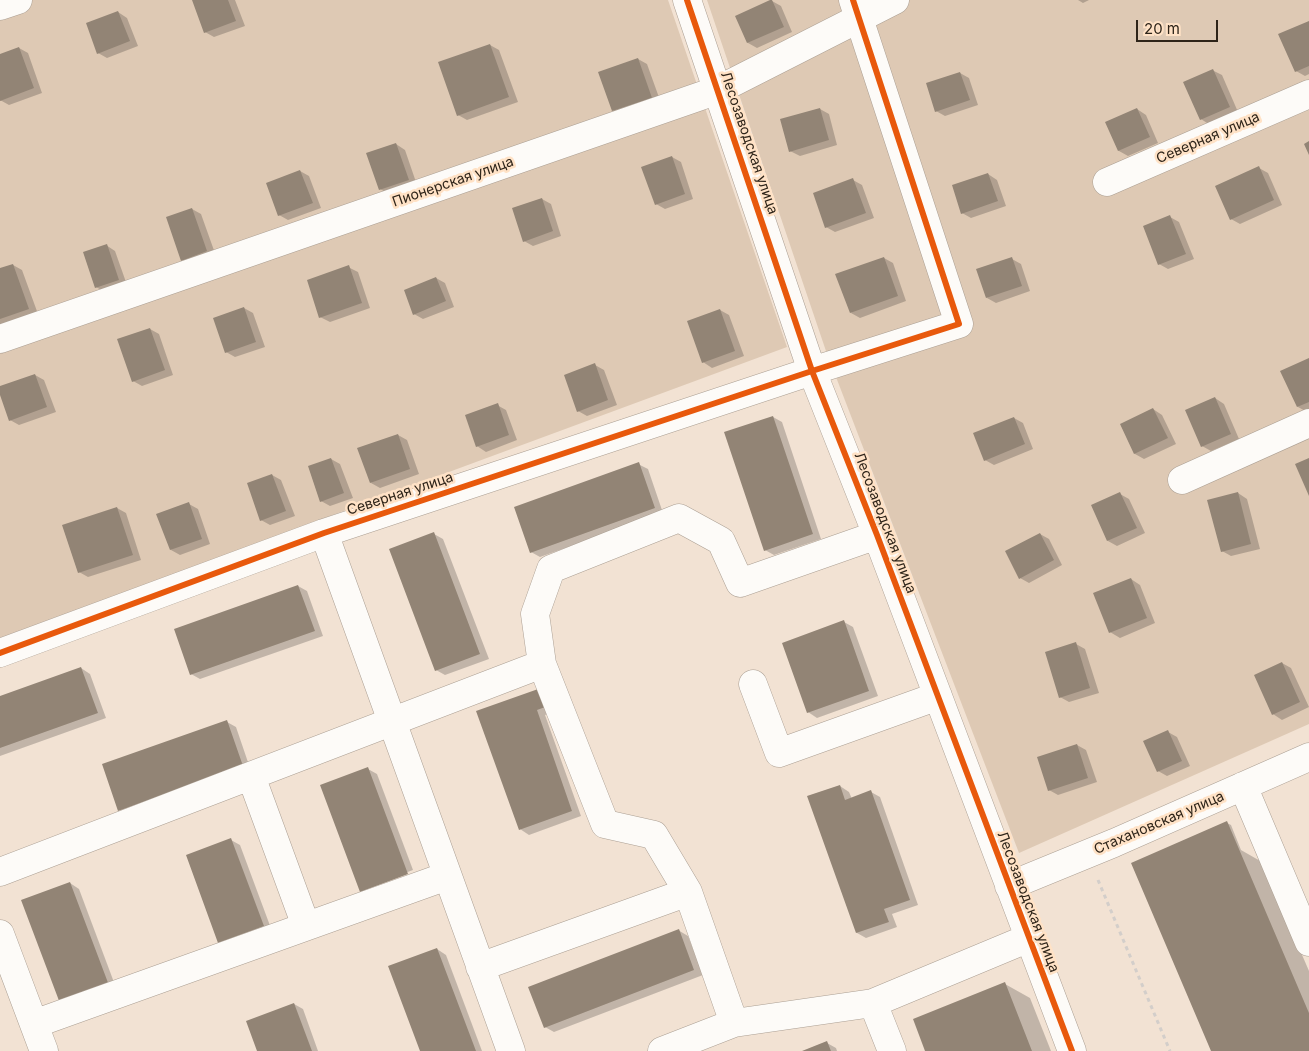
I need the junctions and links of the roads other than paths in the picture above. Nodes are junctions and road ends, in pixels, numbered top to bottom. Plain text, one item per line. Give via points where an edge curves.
1 (18, 0) edge
2 (687, 0) edge
3 (895, 0) edge
4 (0, 6) edge
5 (856, 9) edge
6 (718, 90) junction
7 (1309, 94) edge
8 (1107, 182) dead end
9 (0, 339) edge
10 (812, 371) junction
11 (1309, 423) edge
12 (1182, 480) dead end
13 (324, 533) junction
14 (877, 535) junction
15 (0, 652) edge
16 (542, 664) junction
17 (753, 684) dead end
18 (938, 696) junction
19 (392, 721) junction
20 (1309, 757) edge
21 (251, 776) junction
22 (1243, 786) junction
23 (0, 872) edge
24 (447, 876) junction
25 (1009, 886) junction
26 (688, 892) junction
27 (306, 926) junction
28 (1029, 938) junction
29 (1309, 942) edge
30 (2, 945) edge
31 (480, 967) junction
32 (874, 1003) junction
33 (734, 1023) junction
34 (34, 1024) junction
35 (44, 1051) edge
36 (511, 1051) edge
37 (662, 1051) edge
38 (892, 1051) edge
39 (1072, 1051) edge

1 - 4 street
2 - 6 street, Лесозаводская улица
3 - 5 street, Пионерская улица
5 - 6 street, Пионерская улица
5 - 10 street, Северная улица via 959,324
6 - 9 street, Пионерская улица
6 - 10 street, Лесозаводская улица
7 - 8 street, Северная улица
10 - 13 street, Северная улица
10 - 14 street, Лесозаводская улица
11 - 12 street
13 - 15 street, Северная улица
13 - 19 street
14 - 16 street via 740,583 721,541 679,518 551,569 535,614
14 - 18 street, Лесозаводская улица
16 - 19 street
16 - 26 street via 605,824 654,835
17 - 18 street via 779,753
18 - 25 street, Лесозаводская улица
19 - 21 street
19 - 24 street
20 - 22 street, Стахановская улица
21 - 23 street
21 - 27 street
22 - 25 street, Стахановская улица
22 - 29 street
24 - 27 street
24 - 31 street
25 - 28 street, Лесозаводская улица
26 - 31 street
26 - 33 street
27 - 34 street
28 - 32 street
28 - 39 street, Лесозаводская улица
30 - 34 street
31 - 36 street
32 - 33 street
32 - 38 street
33 - 37 street
34 - 35 street

